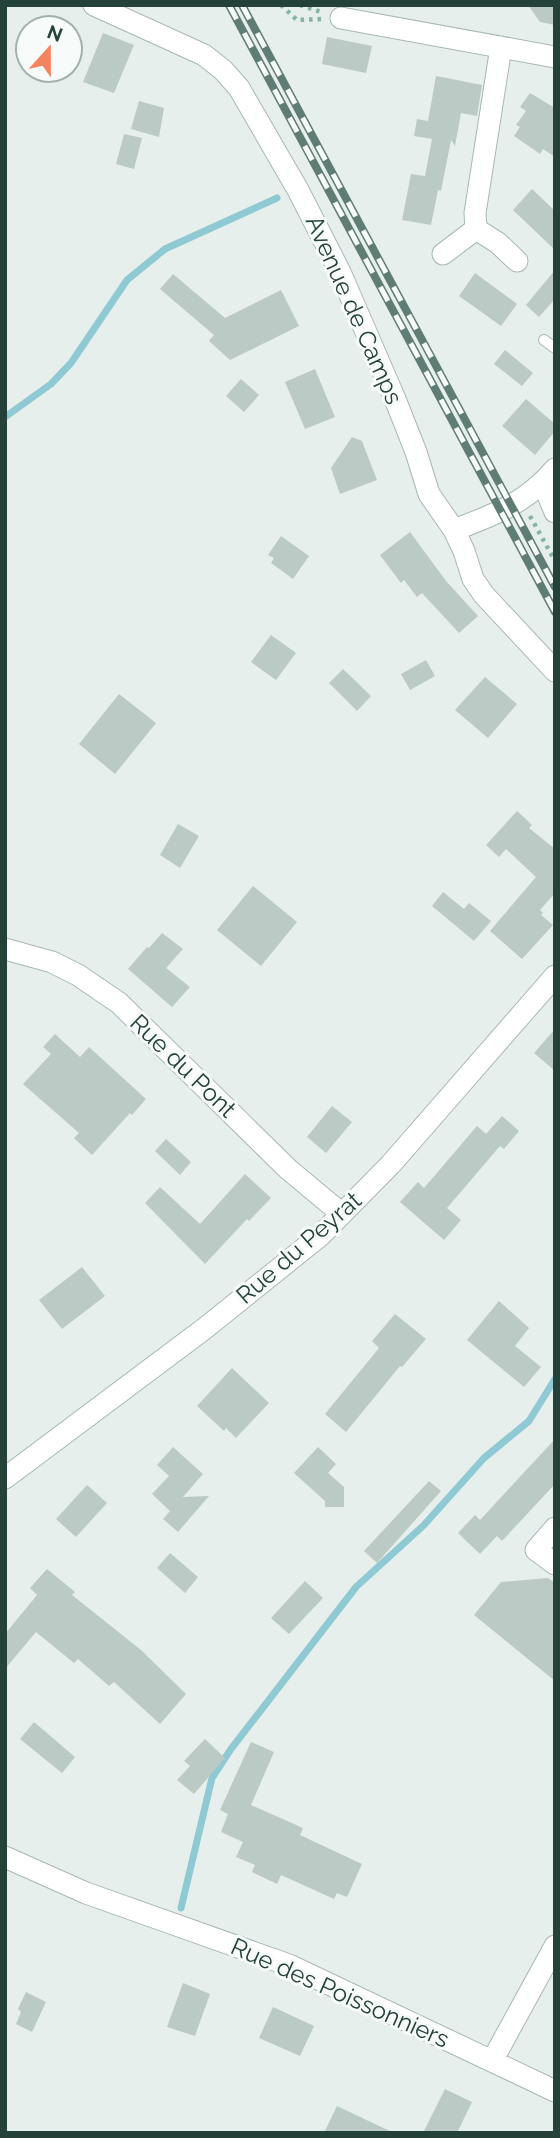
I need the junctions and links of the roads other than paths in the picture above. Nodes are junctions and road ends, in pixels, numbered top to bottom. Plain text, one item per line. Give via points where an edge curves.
1 (94, 5) edge
2 (341, 18) road end
3 (501, 47) junction
4 (555, 57) edge
5 (477, 229) junction
6 (443, 254) dead end
7 (517, 261) dead end
8 (544, 340) dead end
9 (555, 348) edge
10 (549, 476) edge
11 (555, 512) edge
12 (454, 530) junction
13 (555, 671) edge
14 (5, 950) edge
15 (555, 975) edge
16 (342, 1214) junction
17 (5, 1478) edge
18 (555, 1528) edge
19 (555, 1564) edge
20 (5, 1857) edge
21 (555, 1946) edge
22 (492, 2061) junction
23 (555, 2091) edge

1 - 12 street, Avenue de Camps via 204,55 239,88 340,272 395,399 429,494
2 - 3 street
3 - 4 street
3 - 5 street via 476,195
5 - 6 street
5 - 7 street
8 - 9 lane
10 - 11 street
10 - 12 street via 501,511
12 - 13 street, Avenue de Camps via 484,595
14 - 16 street, Rue du Pont via 52,962 119,1003 288,1168
15 - 16 street, Rue du Peyrat
16 - 17 street, Rue du Peyrat via 204,1329
18 - 19 street via 536,1550
20 - 22 street, Rue des Poissonniers via 86,1893 289,1965
21 - 22 street
22 - 23 street, Rue des Poissonniers

